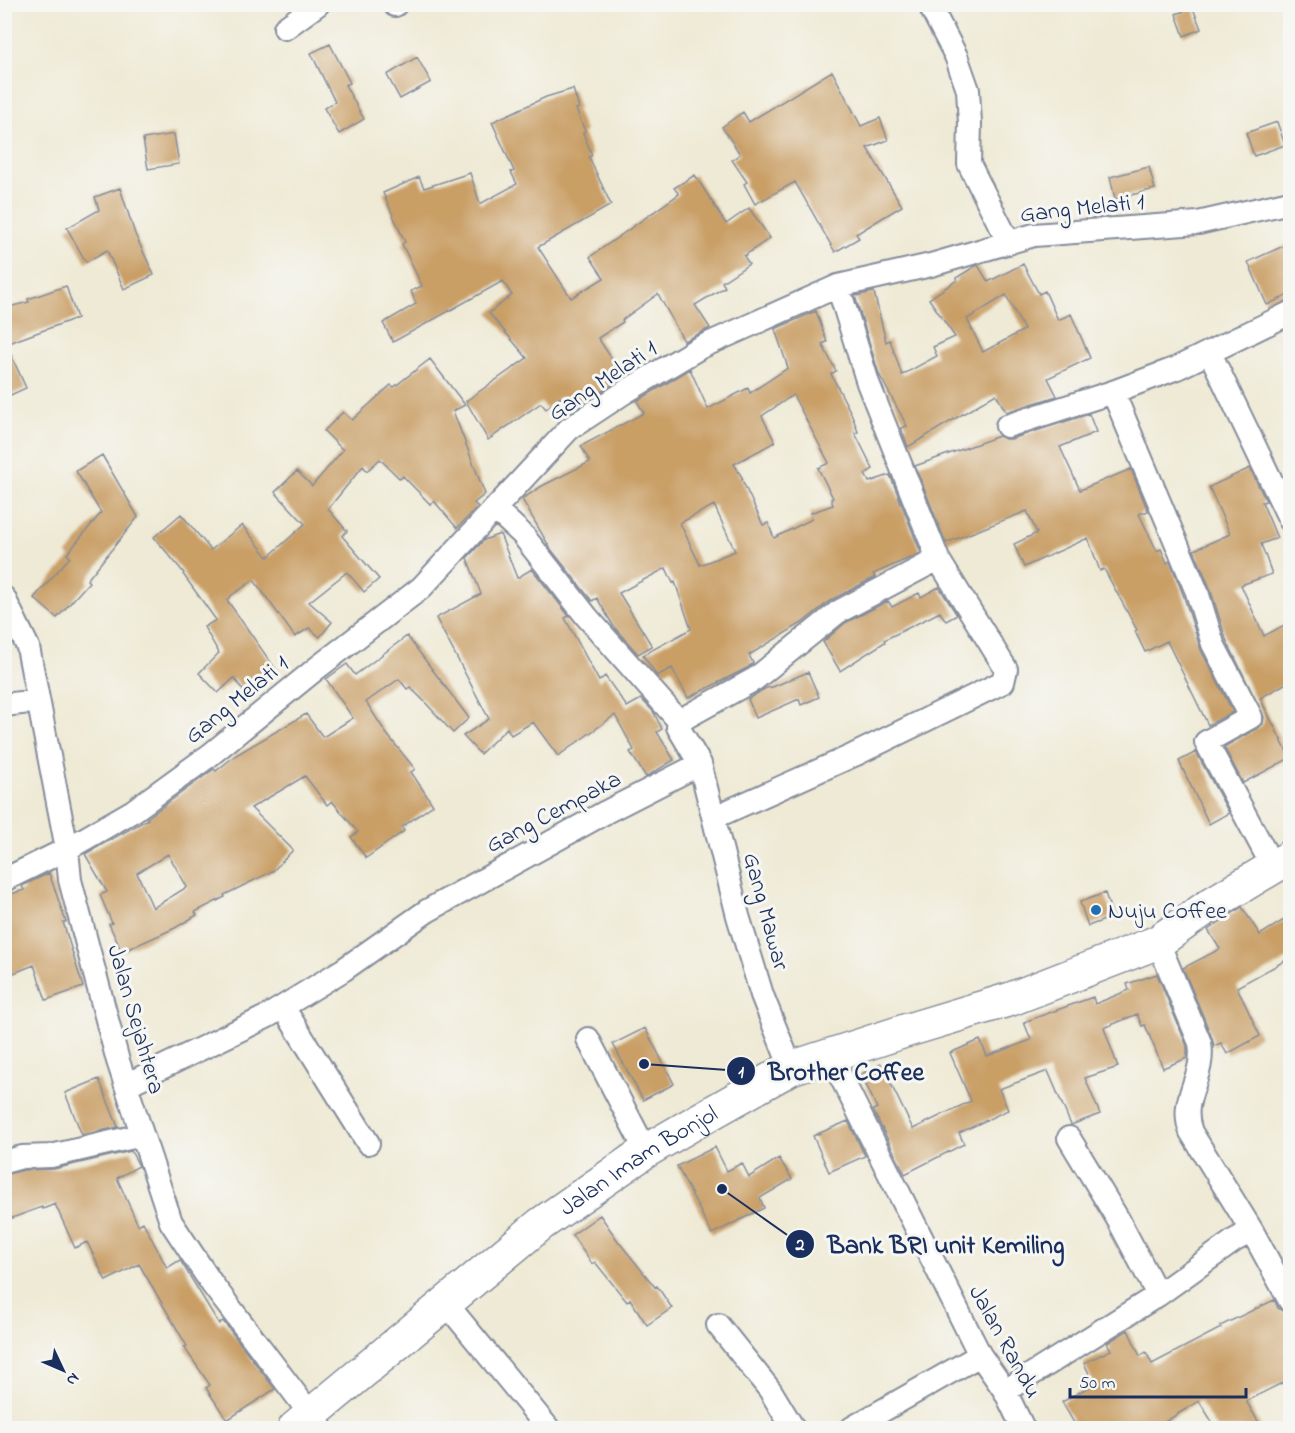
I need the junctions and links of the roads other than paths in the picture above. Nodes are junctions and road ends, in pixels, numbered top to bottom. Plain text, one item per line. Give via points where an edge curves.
1 (318, 4) edge
2 (929, 4) edge
3 (285, 28) dead end
4 (1290, 202) edge
5 (1009, 243) junction
6 (838, 286) junction
7 (1290, 313) edge
8 (1210, 353) junction
9 (1113, 392) junction
10 (1007, 426) dead end
11 (496, 510) junction
12 (1290, 520) edge
13 (938, 559) junction
14 (4, 598) edge
15 (38, 701) junction
16 (4, 705) edge
17 (679, 721) junction
18 (700, 764) junction
19 (715, 817) junction
20 (67, 849) junction
21 (1282, 862) edge
22 (4, 880) edge
23 (1158, 942) junction
24 (283, 1006) junction
25 (588, 1039) dead end
26 (830, 1055) junction
27 (791, 1068) junction
28 (126, 1085) junction
29 (142, 1135) junction
30 (1069, 1138) dead end
31 (368, 1143) dead end
32 (646, 1151) junction
33 (4, 1162) edge
34 (1252, 1231) junction
35 (1158, 1295) junction
36 (445, 1302) junction
37 (1290, 1302) edge
38 (718, 1325) dead end
39 (980, 1355) junction
40 (1005, 1391) junction
41 (309, 1424) edge
42 (548, 1428) edge
43 (793, 1428) edge
44 (852, 1428) edge
45 (1023, 1428) edge

1 - 3 street
2 - 5 street via 956,56 968,90 969,164
4 - 5 street, Gang Melati 1 via 1198,223 1034,235
5 - 6 street, Gang Melati 1
6 - 11 street, Gang Melati 1 via 699,348 625,392 569,429
6 - 13 street via 868,383
7 - 8 street
8 - 9 street
8 - 12 street
9 - 10 street
9 - 21 street via 1197,592 1213,644 1251,717 1206,742
11 - 17 street via 522,534 587,617
11 - 20 street, Gang Melati 1 via 421,588 191,769 133,811
13 - 17 street via 838,612 755,679
13 - 19 street via 1006,669 1003,682
14 - 15 street, Jalan Sejahtera via 28,647
15 - 16 street
15 - 20 street, Jalan Sejahtera
17 - 18 street via 678,727
18 - 19 street, Gang Mawar
18 - 24 street, Gang Cempaka via 427,911
19 - 27 street, Gang Mawar via 738,916 762,995
20 - 22 street, Gang Melati 1
20 - 28 street, Jalan Sejahtera via 70,880
21 - 23 highway, Jalan Imam Bonjol
23 - 26 highway, Jalan Imam Bonjol via 1011,999
23 - 34 street via 1202,1054 1186,1120
24 - 28 street, Gang Cempaka
24 - 31 street
25 - 32 street
26 - 27 highway, Jalan Imam Bonjol
26 - 39 street, Jalan Randu
27 - 32 highway, Jalan Imam Bonjol
28 - 29 street, Jalan Sejahtera
29 - 33 street via 51,1156
29 - 41 street, Jalan Sejahtera via 171,1222
30 - 35 street
32 - 36 highway, Jalan Imam Bonjol via 541,1224
34 - 35 street
34 - 37 street
35 - 40 street
36 - 41 highway, Jalan Imam Bonjol
36 - 42 street
38 - 43 street via 770,1390
39 - 40 street, Jalan Randu
39 - 44 street
40 - 45 street, Jalan Randu

